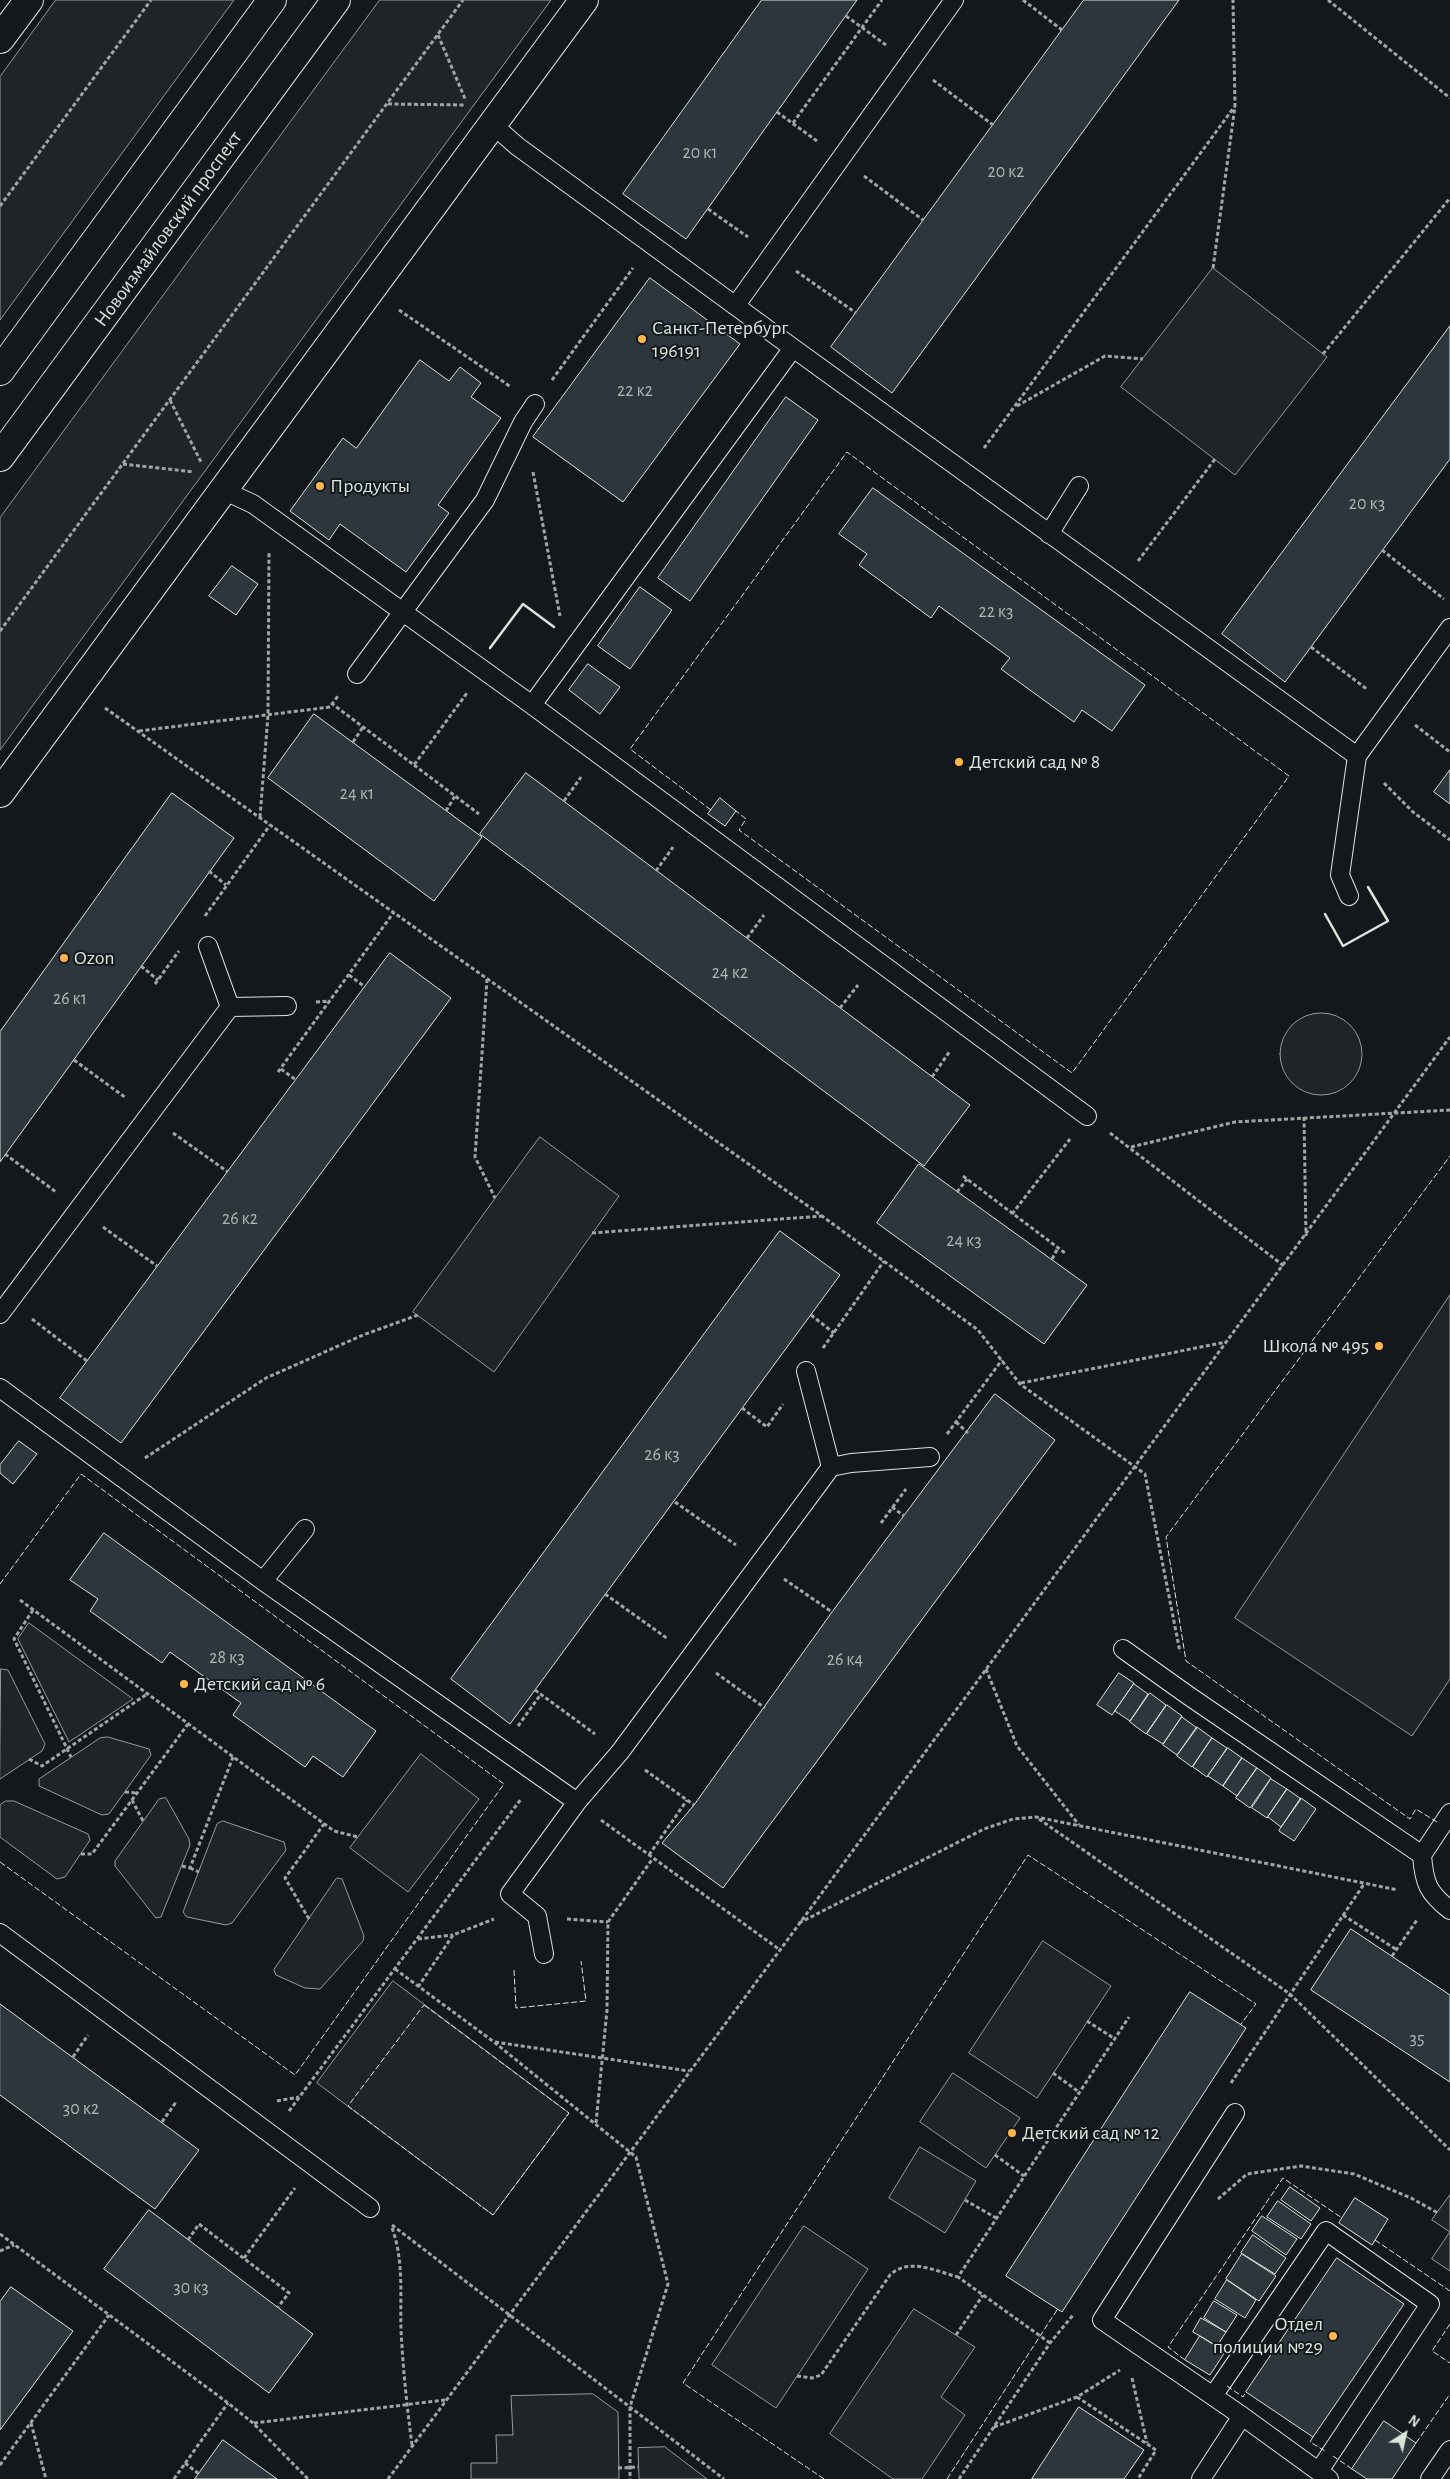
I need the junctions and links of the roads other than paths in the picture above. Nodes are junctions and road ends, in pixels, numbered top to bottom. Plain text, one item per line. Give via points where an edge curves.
1 (29, 0) edge
2 (272, 0) edge
3 (336, 0) edge
4 (584, 0) edge
5 (954, 0) edge
6 (0, 39) edge
7 (492, 124) junction
8 (736, 305) junction
9 (793, 348) junction
10 (0, 370) edge
11 (535, 404) road end
12 (0, 457) edge
13 (1079, 486) dead end
14 (223, 490) junction
15 (1049, 534) junction
16 (404, 613) junction
17 (1450, 628) edge
18 (357, 674) road end
19 (532, 705) junction
20 (1357, 756) junction
21 (0, 793) edge
22 (1349, 896) dead end
23 (208, 946) dead end
24 (287, 1006) dead end
25 (230, 1007) junction
26 (1087, 1116) road end
27 (4, 1308) edge
28 (806, 1371) dead end
29 (0, 1390) edge
30 (930, 1457) dead end
31 (831, 1467) junction
32 (305, 1529) dead end
33 (263, 1581) junction
34 (1123, 1648) dead end
35 (577, 1802) junction
36 (1450, 1813) edge
37 (1422, 1855) junction
38 (1450, 1910) edge
39 (0, 1933) edge
40 (544, 1954) dead end
41 (1235, 2113) dead end
42 (370, 2208) dead end
43 (1213, 2396) junction
44 (1242, 2416) junction
45 (1450, 2450) edge
46 (1324, 2475) edge
47 (1201, 2479) edge
48 (1430, 2479) edge

1 - 6 street
2 - 10 street
3 - 12 street, Новоизмайловский проспект
4 - 7 street
5 - 8 lane
7 - 8 lane via 517,146
7 - 14 street
8 - 9 lane
9 - 15 lane
9 - 19 lane
11 - 16 lane via 485,500
13 - 15 lane
14 - 16 lane via 253,504
14 - 21 street
15 - 20 lane
16 - 18 lane
16 - 19 lane
17 - 20 lane
19 - 26 lane
20 - 22 lane via 1340,875
23 - 25 lane
24 - 25 lane
25 - 27 lane
28 - 31 lane
29 - 33 lane
30 - 31 lane via 851,1462
31 - 35 lane via 620,1752
32 - 33 lane
33 - 35 lane
34 - 37 lane
35 - 40 lane via 510,1894 531,1911
36 - 37 lane
37 - 38 lane via 1423,1873 1433,1896
39 - 42 lane
41 - 43 lane via 1102,2320
43 - 44 lane
43 - 46 lane via 1326,2231 1422,2298 1430,2304
44 - 46 lane
44 - 47 lane
45 - 48 lane

